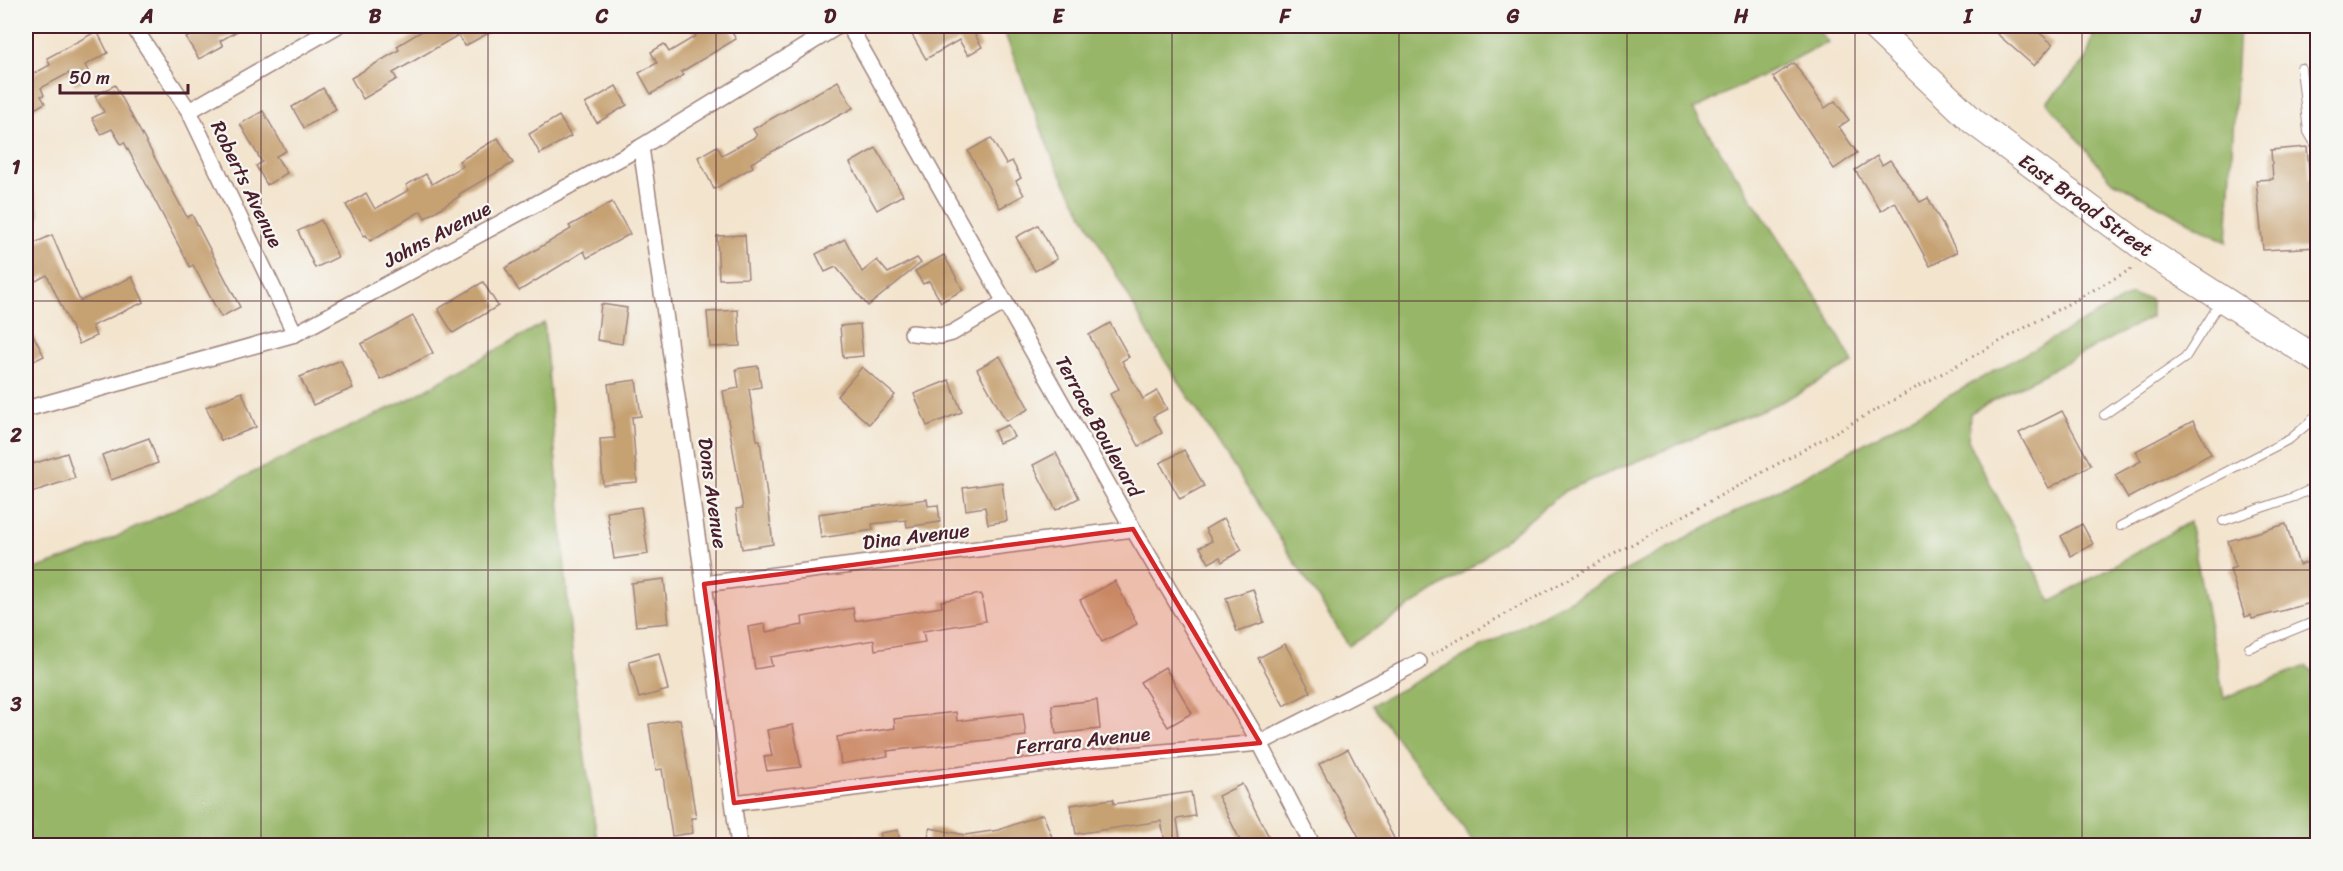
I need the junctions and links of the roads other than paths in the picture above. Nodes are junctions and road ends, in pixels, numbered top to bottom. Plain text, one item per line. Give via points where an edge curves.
1 (133, 26) edge
2 (337, 26) edge
3 (838, 26) edge
4 (849, 26) edge
5 (1873, 26) edge
6 (2301, 68) dead end
7 (189, 111) junction
8 (641, 147) junction
9 (2318, 149) edge
10 (2222, 299) junction
11 (1005, 302) junction
12 (912, 333) dead end
13 (296, 334) junction
14 (2318, 360) edge
15 (26, 409) edge
16 (2318, 412) edge
17 (2104, 415) dead end
18 (2318, 486) edge
19 (2223, 520) dead end
20 (2120, 526) dead end
21 (1133, 529) junction
22 (704, 584) junction
23 (2318, 620) edge
24 (2249, 648) dead end
25 (1419, 662) road end
26 (1260, 743) junction
27 (734, 803) junction
28 (739, 846) edge
29 (1313, 846) edge

1 - 7 street, Roberts Avenue
2 - 7 street
3 - 8 street, Johns Avenue
4 - 11 street, Terrace Boulevard
5 - 10 highway, East Broad Street via 1974,122 2155,256
6 - 9 lane via 2308,132
7 - 13 street, Roberts Avenue
8 - 13 street, Johns Avenue
8 - 22 street, Dons Avenue
10 - 14 highway, East Broad Street
10 - 17 lane via 2185,358
11 - 12 street via 952,333
11 - 21 street, Terrace Boulevard
13 - 15 street, Johns Avenue
16 - 20 lane via 2290,439
18 - 19 lane
21 - 22 street, Dina Avenue
21 - 26 street, Terrace Boulevard
22 - 27 street, Dons Avenue
23 - 24 lane
25 - 26 street, Ferrara Avenue
26 - 27 street, Ferrara Avenue via 1077,760
26 - 29 street, Terrace Boulevard
27 - 28 street, Dons Avenue

